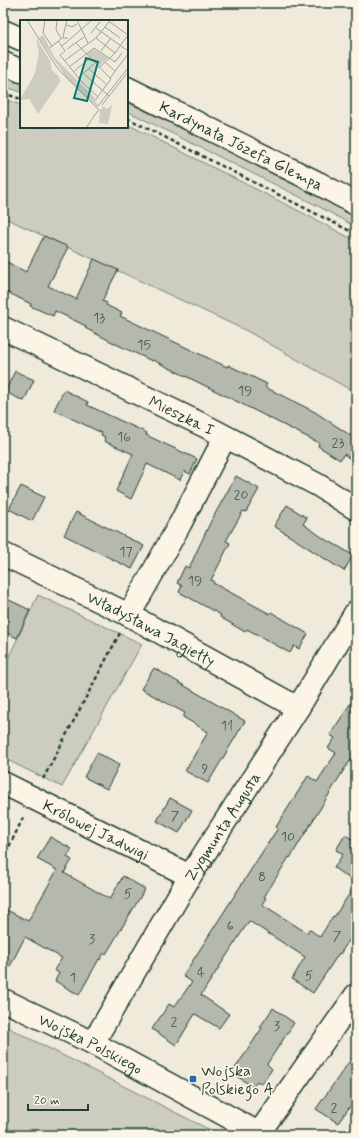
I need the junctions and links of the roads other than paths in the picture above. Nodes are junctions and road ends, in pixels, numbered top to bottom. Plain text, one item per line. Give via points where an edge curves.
1 (3, 31) edge
2 (20, 39) edge
3 (3, 63) edge
4 (20, 71) edge
5 (128, 88) edge
6 (356, 204) edge
7 (3, 328) edge
8 (225, 437) junction
9 (356, 510) edge
10 (3, 554) edge
11 (356, 612) edge
12 (129, 615) junction
13 (298, 708) junction
14 (3, 783) edge
15 (190, 876) junction
16 (356, 995) edge
17 (3, 1000) edge
18 (93, 1044) junction
19 (261, 1134) edge

1 - 2 street
3 - 4 street
5 - 6 street, Kardynała Józefa Glempa
7 - 8 street, Mieszka I
8 - 9 street, Mieszka I via 318,485
8 - 12 street
10 - 12 street, Władysława Jagiełły
11 - 13 street, Zygmunta Augusta
12 - 13 street, Władysława Jagiełły
13 - 15 street, Zygmunta Augusta
14 - 15 street, Królowej Jadwigi
15 - 18 street, Zygmunta Augusta
16 - 19 street
17 - 18 street, Wojska Polskiego
18 - 19 street, Wojska Polskiego

